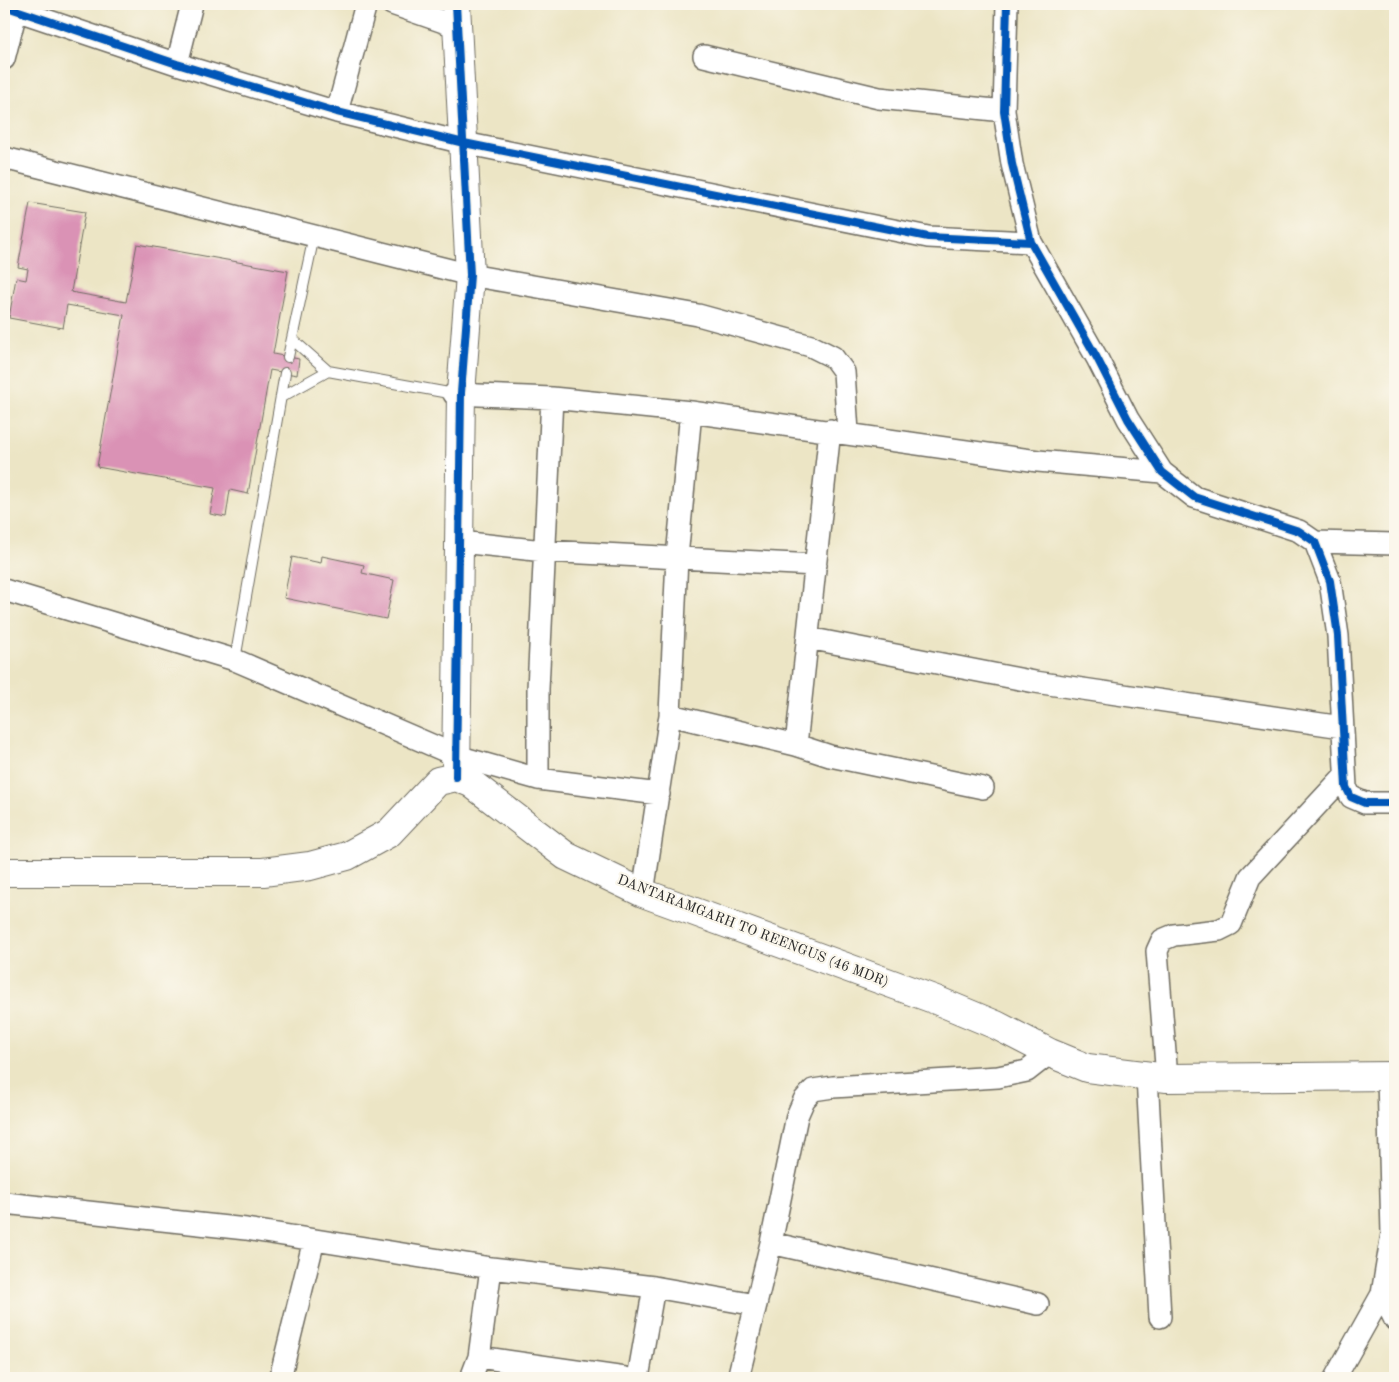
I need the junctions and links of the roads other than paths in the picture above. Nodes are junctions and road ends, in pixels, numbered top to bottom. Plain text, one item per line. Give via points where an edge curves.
1 (192, 4) edge
2 (366, 4) edge
3 (392, 4) edge
4 (1007, 4) edge
5 (13, 7) edge
6 (457, 15) edge
7 (704, 56) dead end
8 (4, 59) edge
9 (177, 64) junction
10 (1004, 111) junction
11 (337, 112) junction
12 (464, 144) junction
13 (4, 158) edge
14 (314, 236) junction
15 (1031, 242) junction
16 (470, 275) junction
17 (292, 339) junction
18 (288, 357) dead end
19 (328, 371) junction
20 (286, 373) dead end
21 (458, 394) junction
22 (281, 397) junction
23 (552, 398) junction
24 (691, 412) junction
25 (839, 431) junction
26 (1162, 472) junction
27 (460, 542) junction
28 (1315, 542) junction
29 (1395, 544) edge
30 (544, 551) junction
31 (677, 558) junction
32 (816, 565) junction
33 (4, 590) edge
34 (808, 638) junction
35 (235, 660) junction
36 (670, 716) junction
37 (1342, 727) junction
38 (796, 745) junction
39 (457, 766) junction
40 (1346, 775) junction
41 (538, 779) junction
42 (983, 788) dead end
43 (659, 794) junction
44 (1395, 803) edge
45 (4, 872) edge
46 (643, 893) junction
47 (1050, 1053) junction
48 (1392, 1076) edge
49 (1157, 1077) junction
50 (4, 1202) edge
51 (314, 1240) junction
52 (771, 1243) junction
53 (491, 1268) junction
54 (654, 1287) junction
55 (1382, 1294) junction
56 (1038, 1304) dead end
57 (756, 1305) junction
58 (1160, 1317) dead end
59 (1395, 1320) edge
60 (479, 1357) junction
61 (280, 1378) edge
62 (471, 1378) edge
63 (625, 1378) edge
64 (638, 1378) edge
65 (738, 1378) edge
66 (1335, 1378) edge

1 - 9 street
2 - 11 street
3 - 6 street
4 - 10 street
5 - 8 street
5 - 9 street
6 - 12 main road
7 - 10 street via 879,98
9 - 11 street
10 - 15 street via 1012,164
11 - 12 street
12 - 15 street via 928,237
12 - 16 main road
13 - 14 street
14 - 16 street
14 - 17 lane
15 - 26 street via 1128,419
16 - 21 main road
16 - 25 street via 698,315 811,346 833,357 844,372
17 - 18 lane
17 - 19 lane
19 - 21 lane
19 - 22 lane
20 - 22 lane
21 - 23 street
21 - 27 main road
22 - 35 lane
23 - 24 street
23 - 30 street
24 - 25 street
24 - 31 street
25 - 26 street via 1038,461
25 - 32 street
26 - 28 street via 1194,497 1299,531
27 - 30 street
27 - 39 main road
28 - 29 street
28 - 37 street via 1330,581 1338,636
30 - 31 street
30 - 41 street
31 - 32 street
31 - 36 street
32 - 34 street
33 - 35 street
34 - 37 street via 1035,682
34 - 38 street
35 - 39 street
36 - 38 street
36 - 43 street
37 - 40 street
38 - 42 street via 830,756
39 - 41 street
39 - 45 main road via 438,781 389,833 347,856 310,866 263,872
39 - 46 main road, DANTARAMGARH TO REENGUS (46 MDR) via 471,782 566,856
40 - 44 street via 1346,787 1351,797 1365,803
40 - 49 street via 1250,877 1231,924 1219,930 1174,934 1162,940 1157,952
41 - 43 street
43 - 46 street
46 - 47 main road, DANTARAMGARH TO REENGUS (46 MDR) via 936,1000 996,1025
47 - 49 main road, DANTARAMGARH TO REENGUS (46 MDR) via 1087,1068
47 - 52 street via 1027,1071 998,1077 813,1090 797,1116
48 - 49 main road, DANTARAMGARH TO REENGUS (46 MDR)
48 - 55 street via 1392,1234
49 - 58 street
50 - 51 street via 246,1229
51 - 53 street
51 - 61 street
52 - 56 street
52 - 57 street
53 - 54 street
53 - 60 street
54 - 57 street
54 - 64 street
55 - 59 street
55 - 66 street
57 - 65 street
60 - 62 street
60 - 63 street

